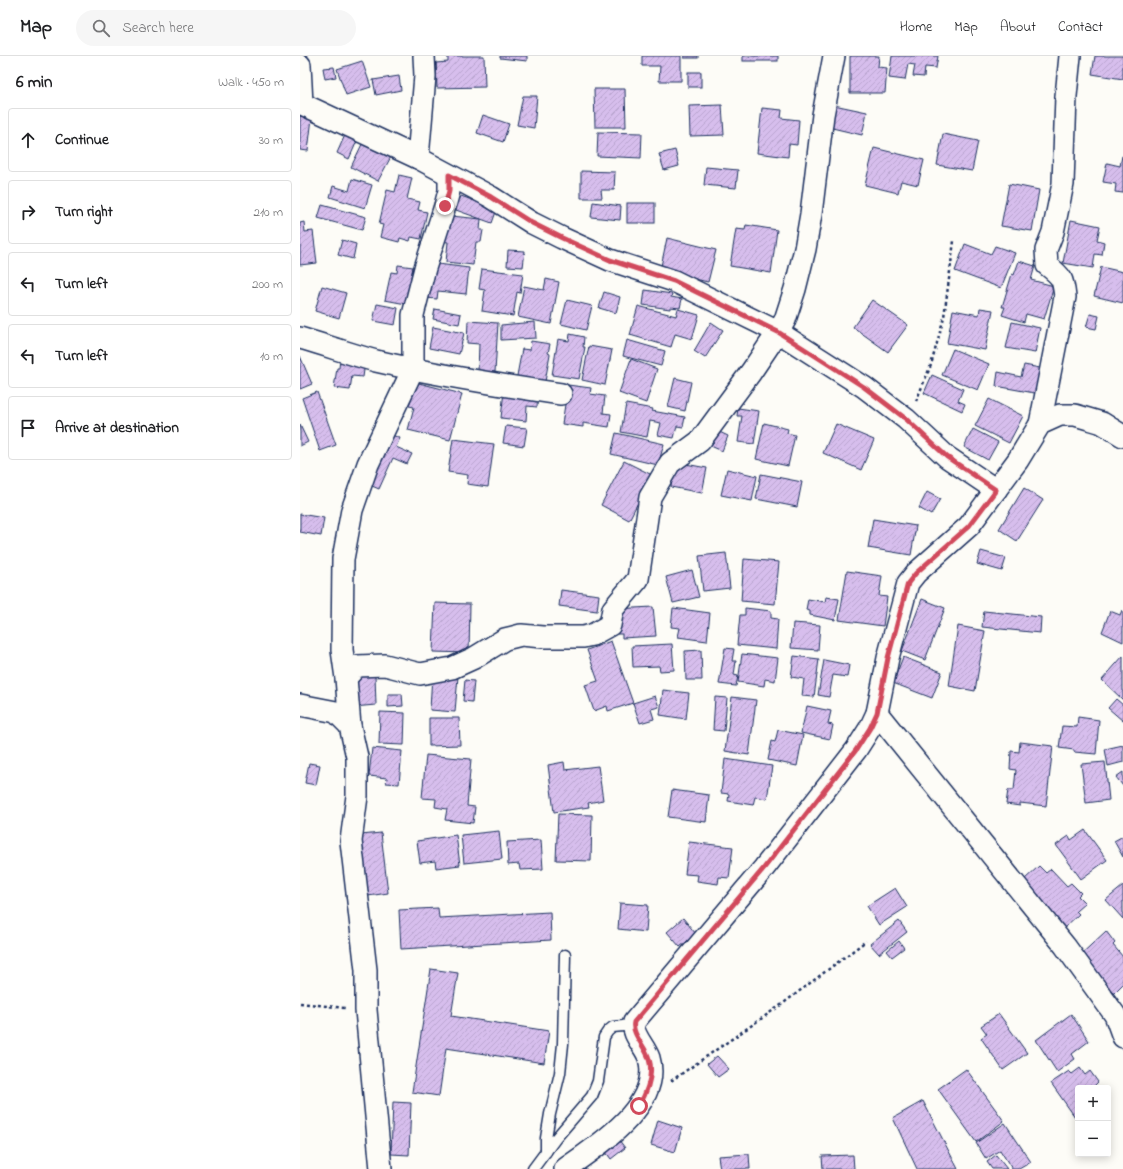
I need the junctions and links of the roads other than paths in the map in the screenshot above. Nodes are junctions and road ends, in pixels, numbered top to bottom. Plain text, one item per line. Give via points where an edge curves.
1 (424, 56) edge
2 (834, 56) edge
3 (1070, 56) edge
4 (300, 66) edge
5 (301, 104) edge
6 (418, 158) junction
7 (449, 175) junction
8 (778, 332) junction
9 (300, 338) edge
10 (413, 369) junction
11 (561, 394) dead end
12 (1040, 424) junction
13 (1123, 436) edge
14 (996, 490) junction
15 (346, 678) junction
16 (300, 705) edge
17 (877, 713) junction
18 (350, 726) junction
19 (565, 955) dead end
20 (633, 1025) junction
21 (1123, 1037) edge
22 (546, 1152) junction
23 (381, 1169) edge
24 (533, 1169) edge
25 (565, 1169) edge

1 - 6 street via 425,76
2 - 8 street via 823,115 805,249 785,320
3 - 12 street via 1063,184 1053,232 1046,250 1047,265 1060,276 1064,284 1065,297
4 - 5 street
5 - 6 street
6 - 7 street
7 - 8 street via 562,238 610,260 674,281
7 - 10 street via 449,191 413,315
8 - 14 street via 864,387 906,419 947,457
8 - 15 street via 700,441 670,463 650,497 638,578 613,609 610,625 583,637 521,635 505,639 452,668 420,674 385,665 357,666
9 - 10 street
10 - 11 street
10 - 15 street via 368,464 352,510 343,560 342,650
12 - 13 street via 1060,415 1075,415 1102,423
12 - 14 street
14 - 17 street via 969,526 908,583 888,658
15 - 18 street
16 - 18 street via 336,712
17 - 20 street via 856,750 764,868
17 - 21 street via 1065,946 1115,1014
18 - 23 street via 357,757 357,796 351,841 366,970 366,1010
19 - 22 lane via 563,1044 560,1073 546,1138
20 - 22 lane via 608,1030 604,1037 595,1091
20 - 25 street via 649,1058 651,1070 647,1091 639,1106 613,1133
22 - 24 lane

